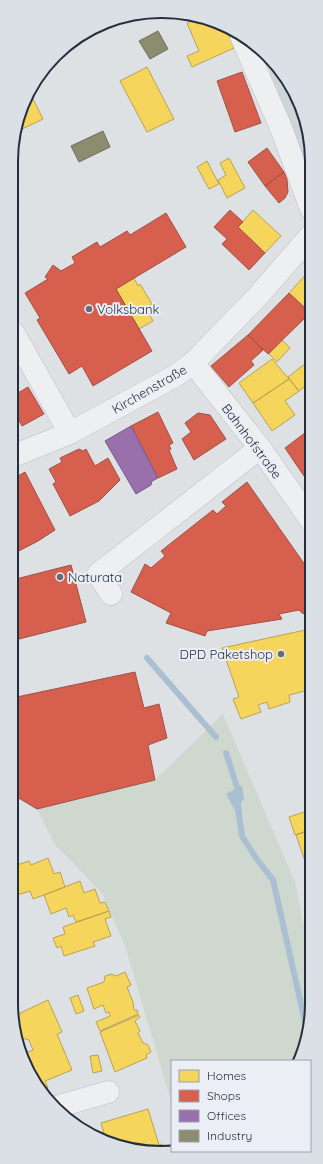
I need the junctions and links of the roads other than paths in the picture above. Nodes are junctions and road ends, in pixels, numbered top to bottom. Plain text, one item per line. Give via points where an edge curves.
1 (245, 45) edge
2 (305, 193) edge
3 (305, 242) edge
4 (18, 341) edge
5 (193, 364) junction
6 (70, 433) junction
7 (260, 448) junction
8 (18, 454) edge
9 (305, 512) edge
10 (111, 594) dead end
11 (108, 1092) dead end
12 (62, 1105) edge

1 - 2 street via 281,128
3 - 5 street, Kirchenstraße
4 - 6 street
5 - 6 street, Kirchenstraße
5 - 7 street, Bahnhofstraße
6 - 8 street, Kirchenstraße
7 - 9 street, Bahnhofstraße
7 - 10 street via 98,574
11 - 12 street

